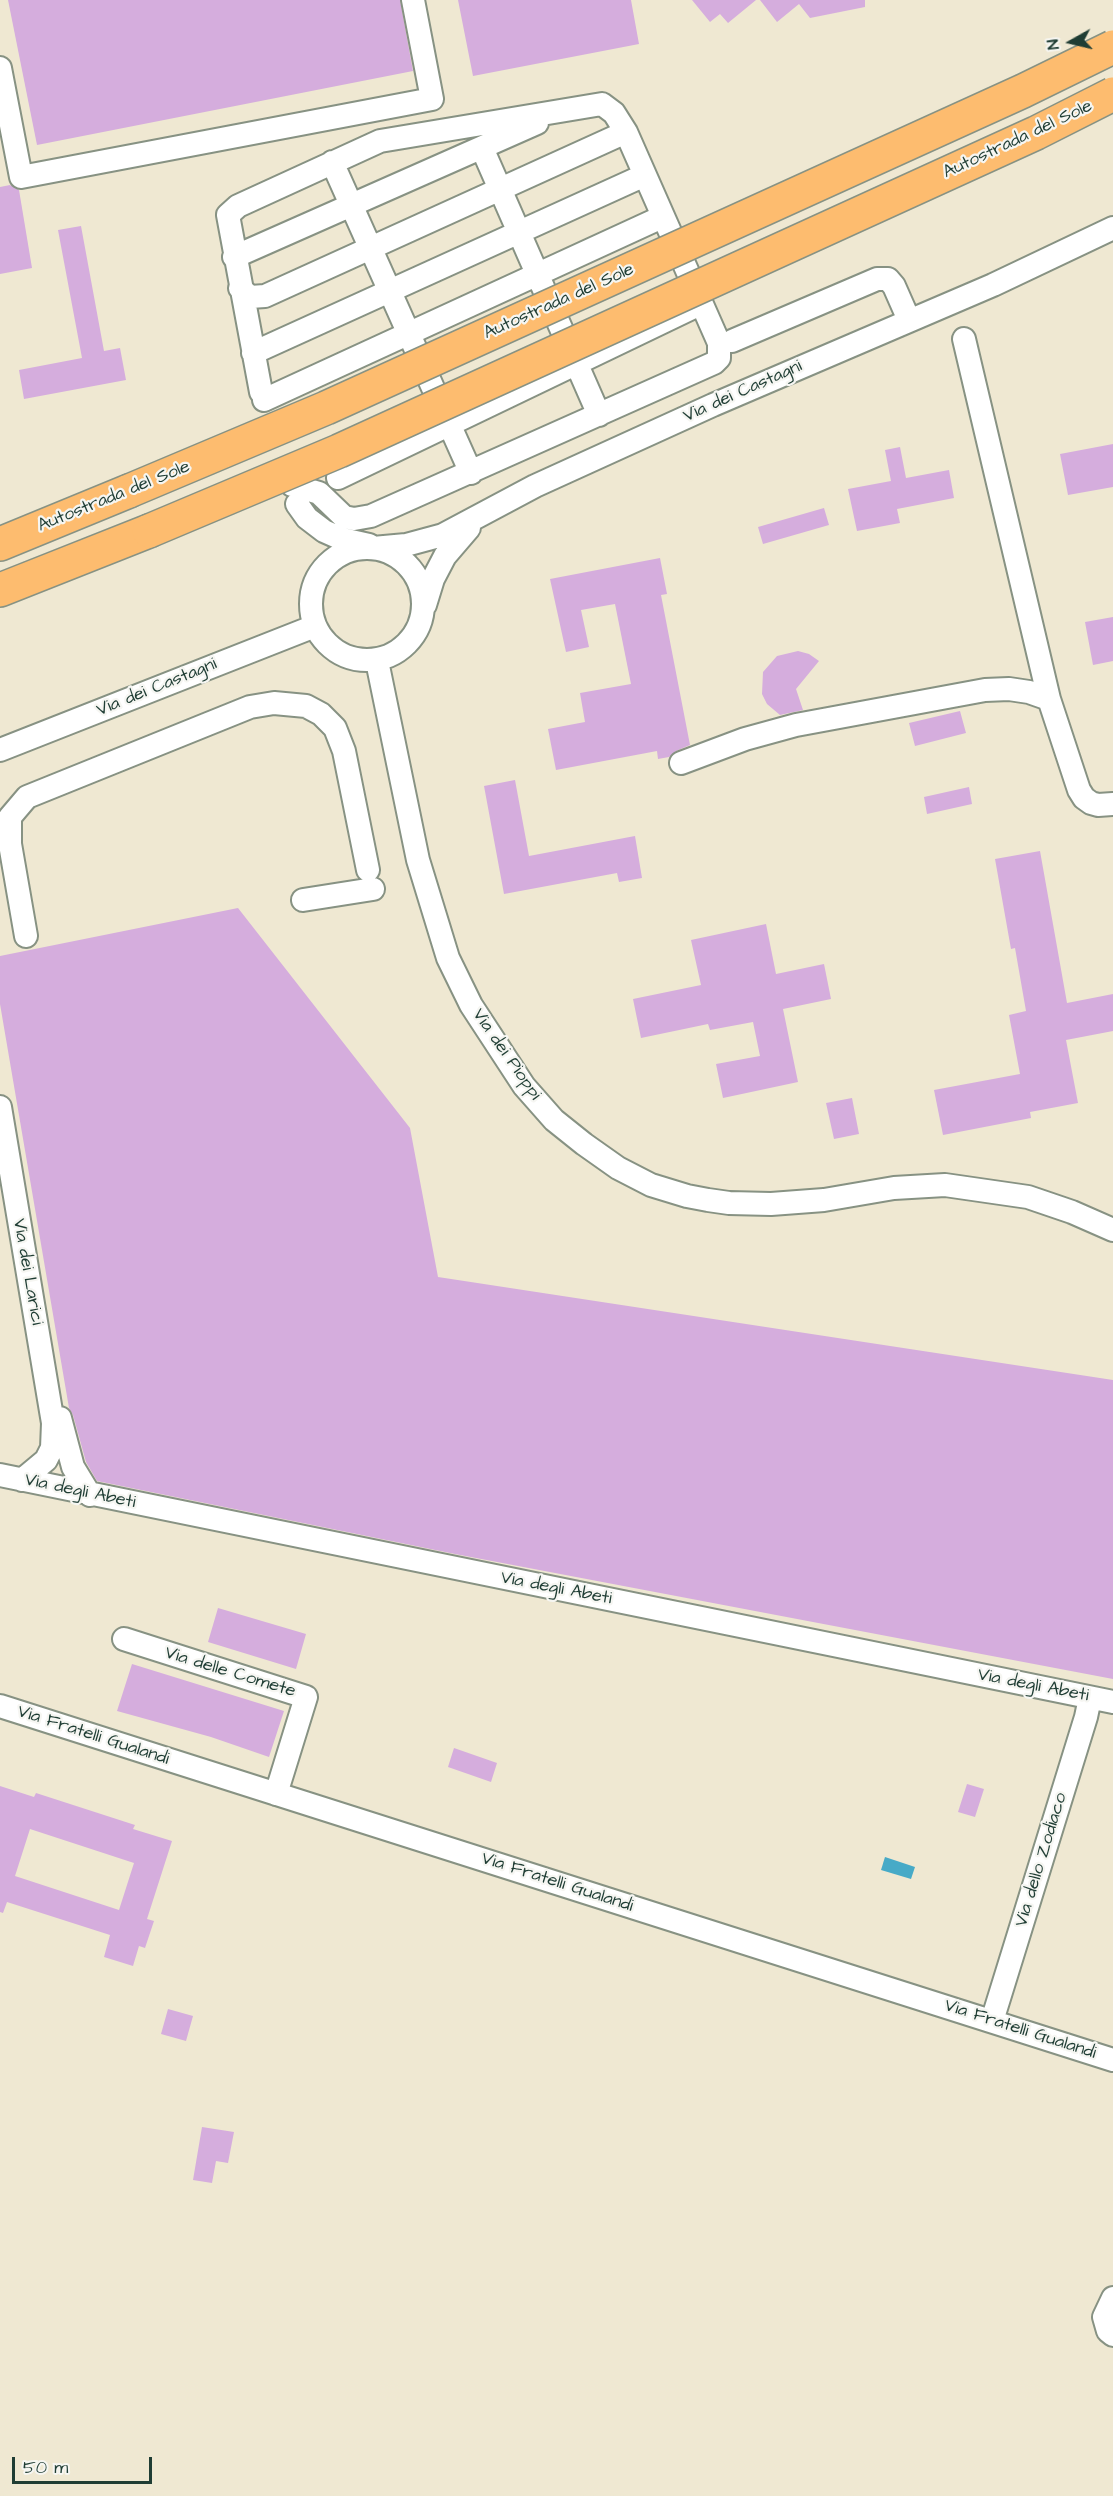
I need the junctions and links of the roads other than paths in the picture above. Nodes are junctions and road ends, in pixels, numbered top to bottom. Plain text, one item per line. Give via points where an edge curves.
1 (412, 0) edge
2 (1113, 47) edge
3 (0, 68) edge
4 (1113, 94) edge
5 (569, 110) junction
6 (626, 132) junction
7 (482, 148) junction
8 (332, 162) junction
9 (645, 175) junction
10 (500, 190) junction
11 (351, 205) junction
12 (662, 217) junction
13 (1113, 228) edge
14 (518, 232) junction
15 (370, 249) junction
16 (234, 257) junction
17 (537, 274) junction
18 (240, 288) junction
19 (388, 291) junction
20 (700, 304) junction
21 (909, 320) junction
22 (407, 334) junction
23 (964, 339) dead end
24 (732, 341) dead end
25 (253, 353) junction
26 (576, 363) junction
27 (599, 415) junction
28 (449, 425) junction
29 (471, 473) junction
30 (338, 478) dead end
31 (492, 510) junction
32 (0, 544) edge
33 (378, 547) junction
34 (0, 590) edge
35 (423, 615) junction
36 (315, 626) junction
37 (377, 661) junction
38 (1049, 699) junction
39 (0, 750) edge
40 (681, 763) dead end
41 (1113, 804) edge
42 (303, 900) dead end
43 (26, 936) dead end
44 (0, 1107) edge
45 (1113, 1230) edge
46 (43, 1365) junction
47 (67, 1443) junction
48 (0, 1474) edge
49 (41, 1484) junction
50 (90, 1495) junction
51 (124, 1640) dead end
52 (1090, 1698) junction
53 (1113, 1702) edge
54 (0, 1706) edge
55 (276, 1794) junction
56 (992, 2021) junction
57 (1113, 2060) edge
58 (1113, 2298) edge
59 (1113, 2336) edge

1 - 3 street via 432,99 21,177
2 - 32 highway, Autostrada del Sole, bridge via 326,408
4 - 34 highway, Autostrada del Sole, bridge via 1036,133 349,446
5 - 6 street via 602,104 614,113
5 - 7 street
5 - 8 street via 380,141
6 - 9 street
6 - 10 street
7 - 10 street
7 - 11 street
8 - 11 street
8 - 16 street via 238,206 228,215
9 - 12 street
9 - 14 street
10 - 14 street
10 - 15 street
11 - 15 street
11 - 16 street
12 - 17 street
12 - 20 street
13 - 21 street, Via dei Castagni
14 - 17 street
14 - 19 street
15 - 18 street via 265,296 250,297
15 - 19 street
16 - 18 street
17 - 22 street
17 - 26 street
18 - 25 street
19 - 22 street
19 - 25 street
20 - 26 street
20 - 27 street via 719,343 719,358
21 - 24 street via 894,286 888,279 877,279
21 - 31 street, Via dei Castagni via 535,486
22 - 25 street via 262,396
22 - 28 street
23 - 38 street
26 - 27 street
26 - 28 street
27 - 29 street
28 - 29 street
28 - 30 street
29 - 33 street via 380,513 354,519 334,510 319,493 295,495 316,525 333,536
31 - 33 street, Via dei Castagni via 443,535 406,545
31 - 35 street via 462,534 445,556 433,579
33 - 35 street via 407,563 418,578 424,596
33 - 36 street, Via dei Castagni via 346,552 324,568 311,594
35 - 37 street via 407,645
36 - 37 street via 325,642 340,654
36 - 39 street, Via dei Castagni
37 - 45 street, Via dei Pioppi via 418,860 448,958 471,1005 524,1086 554,1120 584,1144 651,1185 687,1197 771,1204 945,1185 1028,1197
38 - 40 street via 1019,690 984,690 779,729
38 - 41 street via 1079,790 1092,803
42 - 43 street via 371,880 344,751 335,728 306,706 274,703 250,707 27,797 10,817 10,844
44 - 46 street, Via dei Larici
46 - 47 street, Via dei Larici
46 - 49 street, Via dei Larici via 53,1424 52,1448 38,1468
47 - 49 street via 59,1474
47 - 50 street, Via dei Larici via 73,1467
48 - 49 street, Via degli Abeti
49 - 50 street, Via degli Abeti
50 - 52 street, Via degli Abeti
51 - 55 street, Via delle Comete via 306,1697
52 - 53 street, Via degli Abeti
52 - 56 street, Via dello Zodiaco
54 - 55 street, Via Fratelli Gualandi
55 - 56 street, Via Fratelli Gualandi
56 - 57 street, Via Fratelli Gualandi
58 - 59 street via 1104,2317

